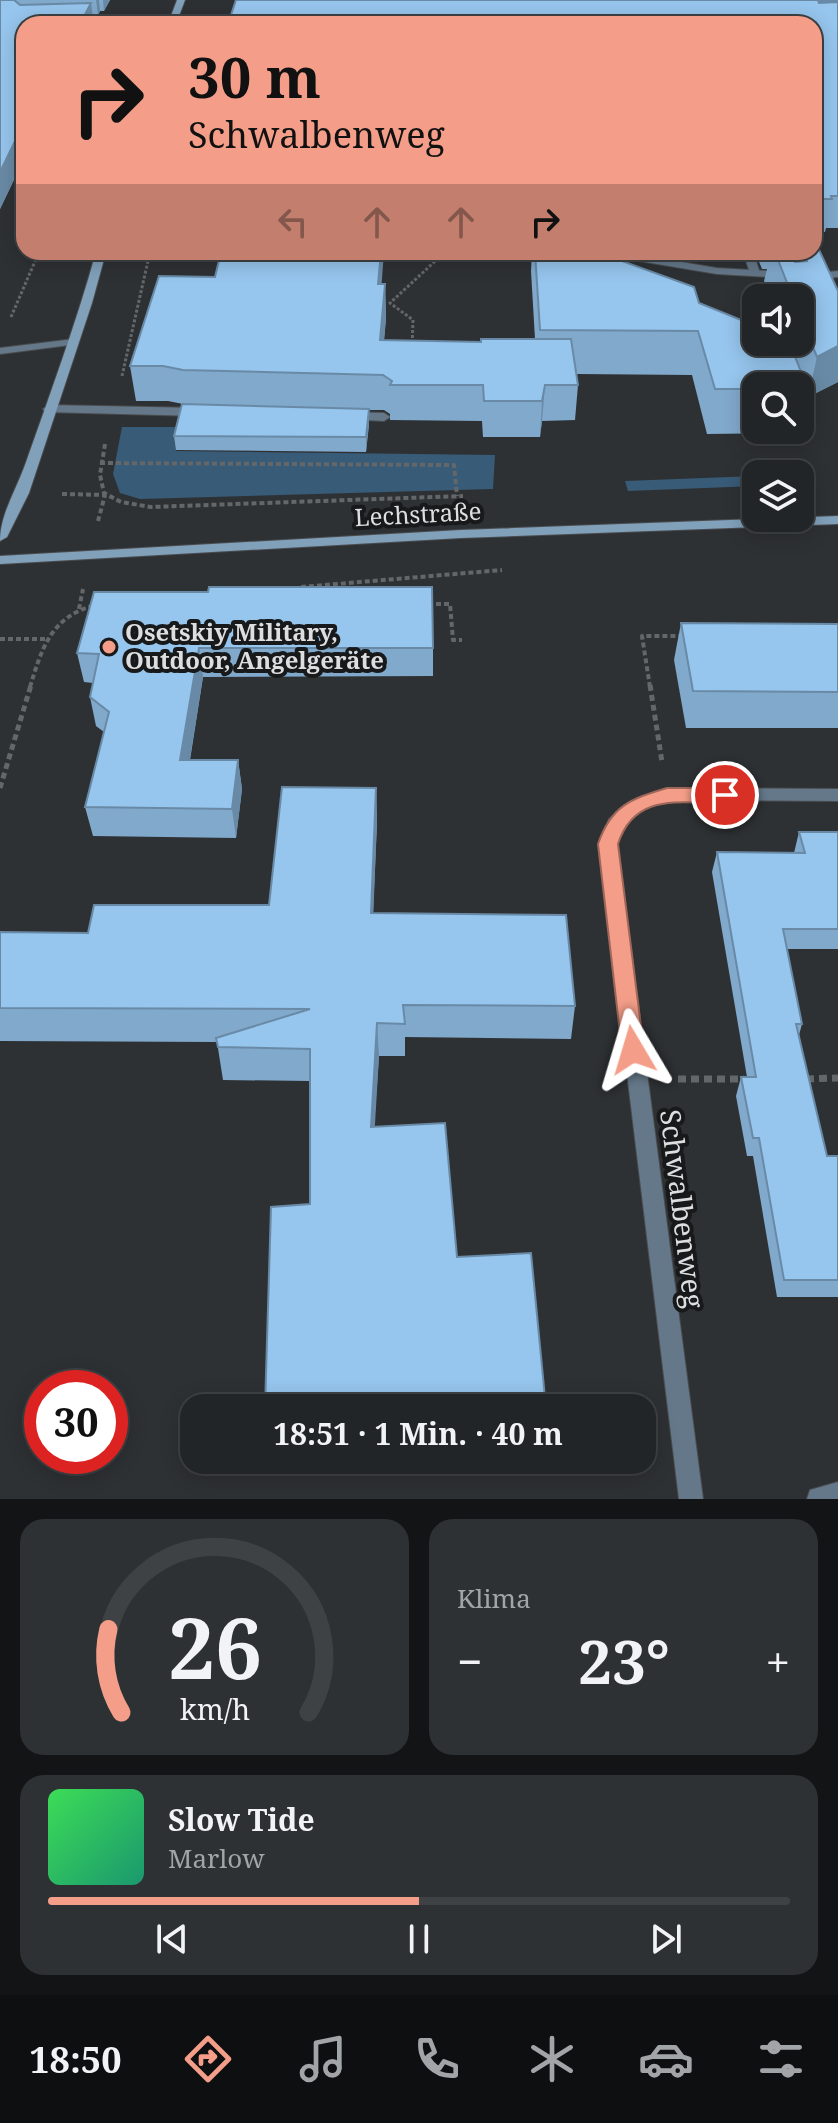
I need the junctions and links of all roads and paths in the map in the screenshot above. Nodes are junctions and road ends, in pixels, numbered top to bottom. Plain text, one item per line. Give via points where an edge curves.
1 (36, 260) edge
2 (99, 260) edge
3 (436, 260) edge
4 (651, 260) edge
5 (751, 260) edge
6 (755, 273) junction
7 (838, 274) edge
8 (6, 329) dead end
9 (74, 342) junction
10 (0, 351) edge
11 (411, 362) edge
12 (49, 409) junction
13 (210, 413) edge
14 (337, 416) edge
15 (384, 417) dead end
16 (100, 463) dead end
17 (457, 496) dead end
18 (838, 520) edge
19 (0, 537) edge
20 (0, 560) edge
21 (511, 569) dead end
22 (385, 582) junction
23 (294, 587) edge
24 (385, 593) edge
25 (103, 603) edge
26 (424, 604) edge
27 (687, 636) edge
28 (0, 639) edge
29 (45, 639) junction
30 (462, 640) dead end
31 (0, 788) edge
32 (667, 794) junction
33 (838, 795) edge
34 (838, 1078) edge
35 (761, 1079) edge
36 (792, 1079) edge
37 (637, 1080) junction
38 (838, 1494) edge
39 (691, 1499) edge
40 (819, 1499) edge

1 - 8 path
2 - 9 main road
3 - 11 path via 390,303 413,320
4 - 6 street
5 - 6 street
6 - 7 street via 786,281
9 - 10 street
9 - 12 main road
12 - 13 street
12 - 19 main road via 22,493
14 - 15 street
16 - 17 path via 454,465
18 - 20 main road, Lechstraße
21 - 22 path
22 - 23 path
22 - 24 path
25 - 29 path via 79,609
26 - 30 path via 450,604 453,640
27 - 32 path via 642,636
28 - 29 path
29 - 31 path
32 - 33 street, Schwalbenweg
32 - 37 street, Schwalbenweg via 636,806 615,823 608,844
34 - 36 path
35 - 37 path
37 - 39 street, Schwalbenweg
38 - 40 street

